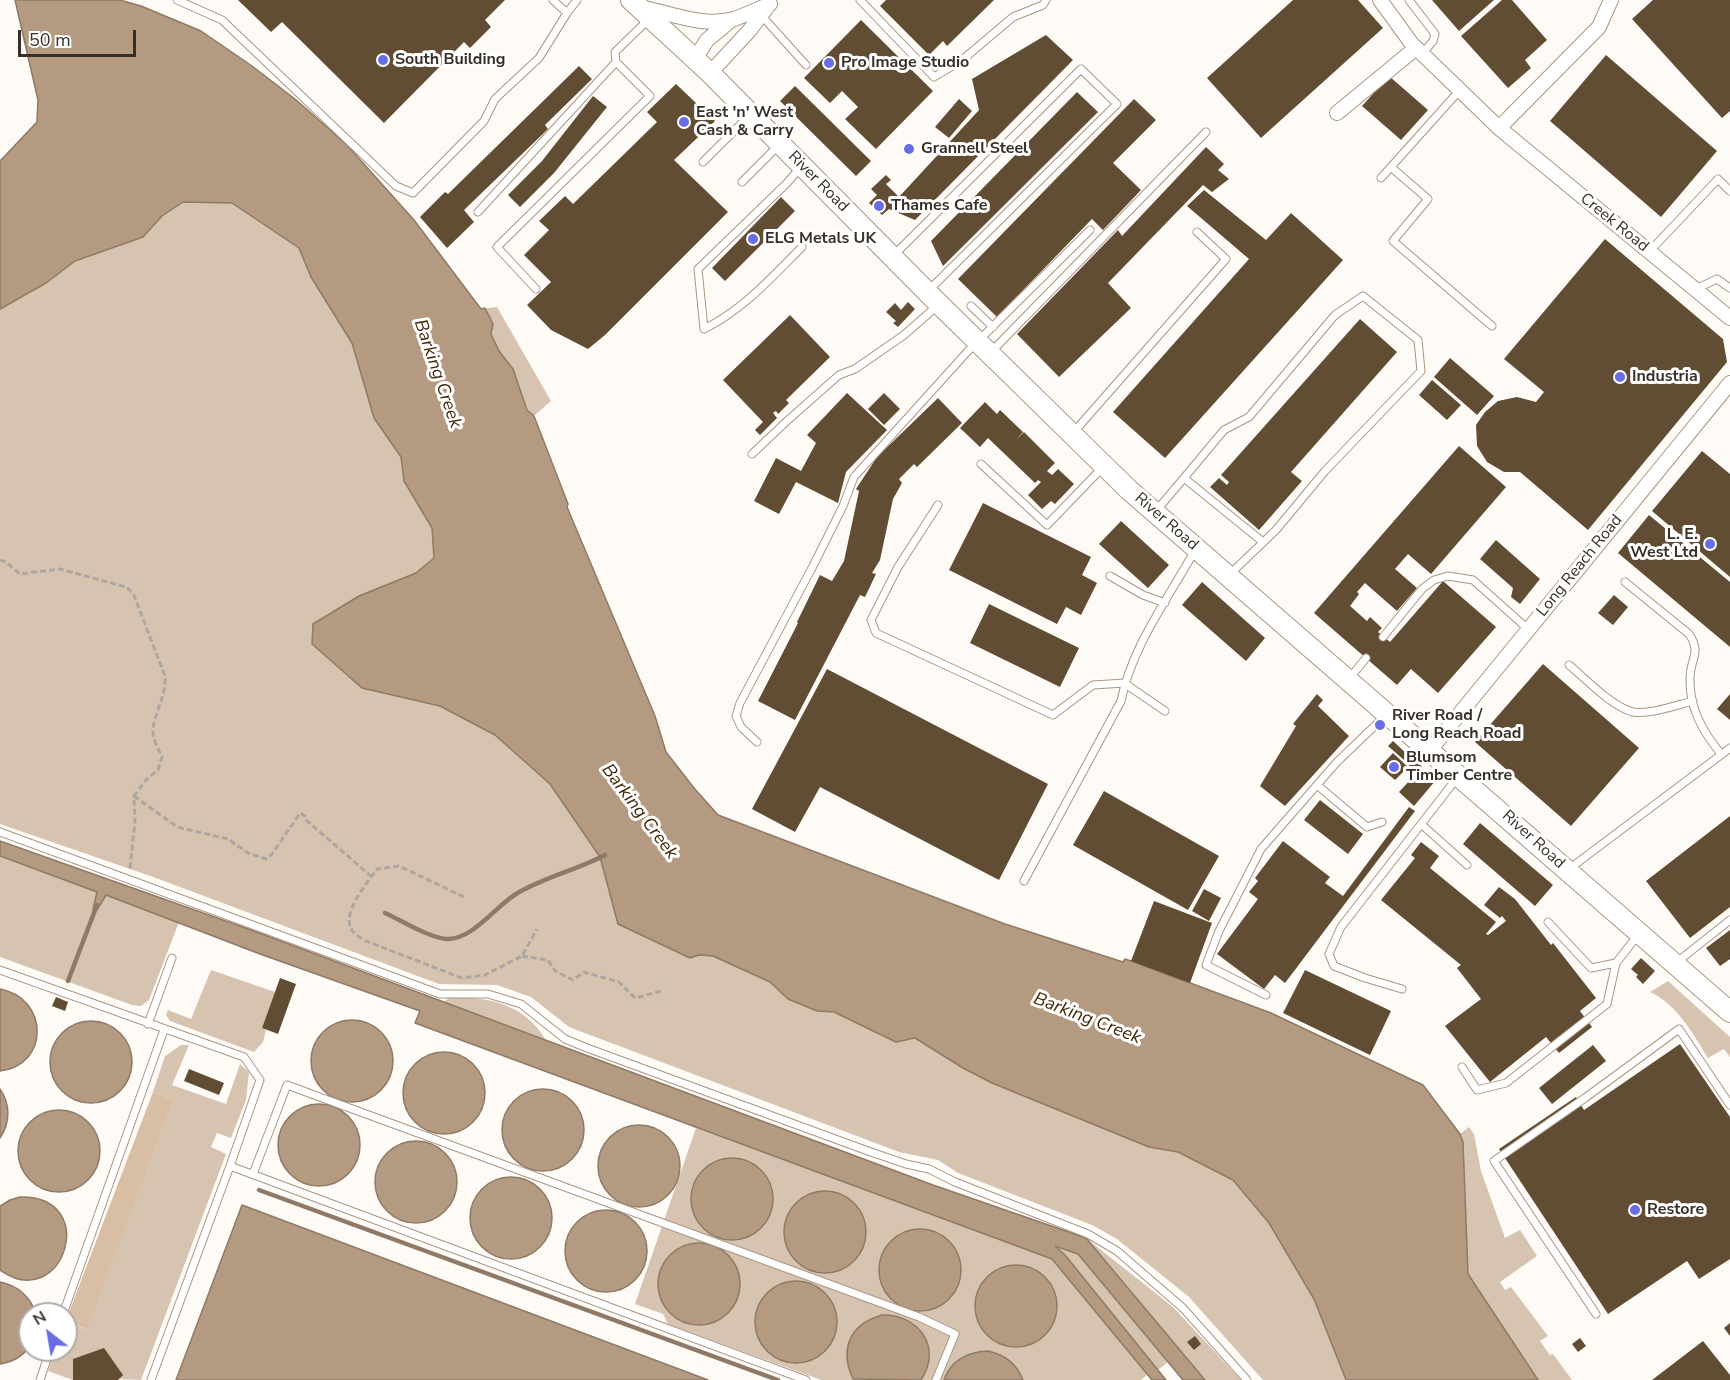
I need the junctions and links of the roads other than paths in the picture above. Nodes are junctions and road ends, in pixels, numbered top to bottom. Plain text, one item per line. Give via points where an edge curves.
1 (177, 0) edge
2 (553, 0) edge
3 (578, 0) edge
4 (860, 0) edge
5 (1046, 0) edge
6 (1380, 0) edge
7 (1409, 0) edge
8 (1611, 0) edge
9 (768, 6) edge
10 (641, 8) edge
11 (567, 13) junction
12 (733, 19) junction
13 (1419, 51) junction
14 (695, 59) junction
15 (616, 62) junction
16 (806, 65) dead end
17 (710, 73) junction
18 (1460, 90) junction
19 (1338, 113) dead end
20 (750, 114) junction
21 (1499, 128) junction
22 (1206, 132) dead end
23 (780, 144) junction
24 (703, 162) dead end
25 (802, 166) junction
26 (1392, 168) junction
27 (1381, 178) dead end
28 (742, 182) dead end
29 (1730, 191) edge
30 (478, 212) dead end
31 (1090, 230) dead end
32 (1197, 232) dead end
33 (802, 247) dead end
34 (1649, 252) junction
35 (892, 256) junction
36 (1730, 288) edge
37 (536, 289) dead end
38 (1696, 289) junction
39 (934, 298) junction
40 (971, 306) dead end
41 (1730, 318) edge
42 (1492, 326) dead end
43 (993, 327) junction
44 (984, 347) junction
45 (1730, 383) edge
46 (1071, 435) junction
47 (752, 454) dead end
48 (981, 464) dead end
49 (1104, 466) junction
50 (1184, 478) junction
51 (938, 506) dead end
52 (1155, 513) junction
53 (1263, 542) junction
54 (1196, 548) junction
55 (1110, 576) dead end
56 (1228, 576) junction
57 (1625, 582) dead end
58 (1165, 603) junction
59 (1528, 630) junction
60 (1383, 637) dead end
61 (1366, 658) dead end
62 (1569, 665) dead end
63 (1348, 681) junction
64 (1124, 683) junction
65 (1693, 701) junction
66 (1165, 711) dead end
67 (1387, 714) junction
68 (757, 742) dead end
69 (1730, 748) edge
70 (1430, 750) junction
71 (1721, 754) junction
72 (1459, 775) junction
73 (1317, 785) junction
74 (1382, 822) dead end
75 (1421, 824) junction
76 (0, 832) edge
77 (1467, 865) dead end
78 (1567, 870) junction
79 (1024, 880) dead end
80 (1730, 920) edge
81 (1548, 922) dead end
82 (1640, 933) junction
83 (172, 958) dead end
84 (1616, 963) junction
85 (1675, 964) junction
86 (0, 970) edge
87 (1402, 989) dead end
88 (1266, 995) dead end
89 (1729, 1010) edge
90 (148, 1024) junction
91 (164, 1030) junction
92 (1462, 1067) dead end
93 (1730, 1105) edge
94 (230, 1166) junction
95 (253, 1174) junction
96 (67, 1302) edge
97 (1596, 1314) dead end
98 (46, 1362) edge
99 (40, 1380) edge
100 (151, 1380) edge
101 (807, 1380) edge
102 (936, 1380) edge
103 (1247, 1380) edge

1 - 11 lane via 222,20 396,186 412,193 484,121 495,99 539,58
2 - 11 lane
3 - 11 lane
4 - 5 lane via 934,77 961,61 1013,17 1043,5
6 - 13 street, Creek Road
7 - 13 lane via 1435,34 1433,41
8 - 21 street via 1599,27
9 - 12 street
9 - 16 lane
9 - 17 street
10 - 12 street via 688,19
10 - 14 street, River Road
10 - 15 lane via 615,52
12 - 14 street via 707,40
13 - 18 street, Creek Road
13 - 19 street
14 - 17 street, River Road
15 - 30 lane
15 - 37 lane via 650,96 497,247
17 - 20 street, River Road
18 - 21 street, Creek Road
18 - 26 lane
20 - 23 street, River Road
20 - 24 lane
21 - 34 street, Creek Road
22 - 44 lane
23 - 25 street, River Road
23 - 28 lane
25 - 33 lane via 698,269 704,329 759,292
25 - 35 street, River Road
26 - 27 lane
26 - 42 lane via 1428,199 1393,241
29 - 34 lane via 1718,179
31 - 43 lane
32 - 46 lane via 1226,259
34 - 38 street, Creek Road
35 - 39 street, River Road
35 - 39 lane via 1081,69 1117,104
36 - 38 lane via 1717,279
38 - 41 street, Creek Road
39 - 44 street, River Road
39 - 47 lane via 904,335 855,369 839,375
40 - 43 lane
43 - 44 lane
44 - 46 street, River Road
44 - 68 lane via 854,477 813,566 740,703 736,716 741,727
45 - 59 street, Long Reach Road
46 - 49 street, River Road
48 - 49 lane via 1047,525
49 - 52 street, River Road
50 - 52 lane
50 - 53 lane
50 - 53 lane via 1224,430 1249,417 1335,315 1363,296 1391,318 1418,340 1421,372
51 - 64 lane via 898,567 871,620 876,633 1053,715 1093,685
52 - 54 street, River Road
53 - 56 lane
54 - 56 street, River Road
54 - 58 lane
55 - 58 lane
56 - 63 street, River Road
57 - 65 lane via 1695,643 1690,676
58 - 64 lane via 1140,644
59 - 60 lane via 1473,580 1448,576 1422,589
59 - 70 street, Long Reach Road
61 - 63 lane
62 - 65 lane via 1616,704 1633,712
63 - 67 street, River Road
64 - 66 lane
64 - 79 lane via 1121,701
65 - 71 lane via 1695,714
67 - 70 street, River Road
67 - 73 lane
69 - 71 lane
70 - 72 street, River Road
71 - 78 lane
72 - 75 lane
72 - 78 street, River Road
73 - 74 lane via 1367,827
73 - 88 lane via 1261,849 1206,965
75 - 77 lane
75 - 87 lane via 1341,927 1329,954 1334,966
76 - 103 lane via 440,994 488,994 521,1005 565,1039 587,1048 868,1151 929,1169 1088,1234 1117,1251 1183,1308
78 - 82 street, River Road
80 - 85 lane
81 - 84 lane via 1591,968
82 - 84 lane
82 - 85 street, River Road
83 - 90 lane
84 - 92 lane via 1606,1004 1506,1083 1478,1090
85 - 89 street, River Road
86 - 90 lane
90 - 91 lane
91 - 94 lane via 244,1057 260,1080
91 - 96 lane
93 - 97 lane via 1679,1029 1494,1161
94 - 95 lane
94 - 100 lane
95 - 101 lane
95 - 102 lane via 287,1085 919,1317 955,1334
98 - 99 lane

